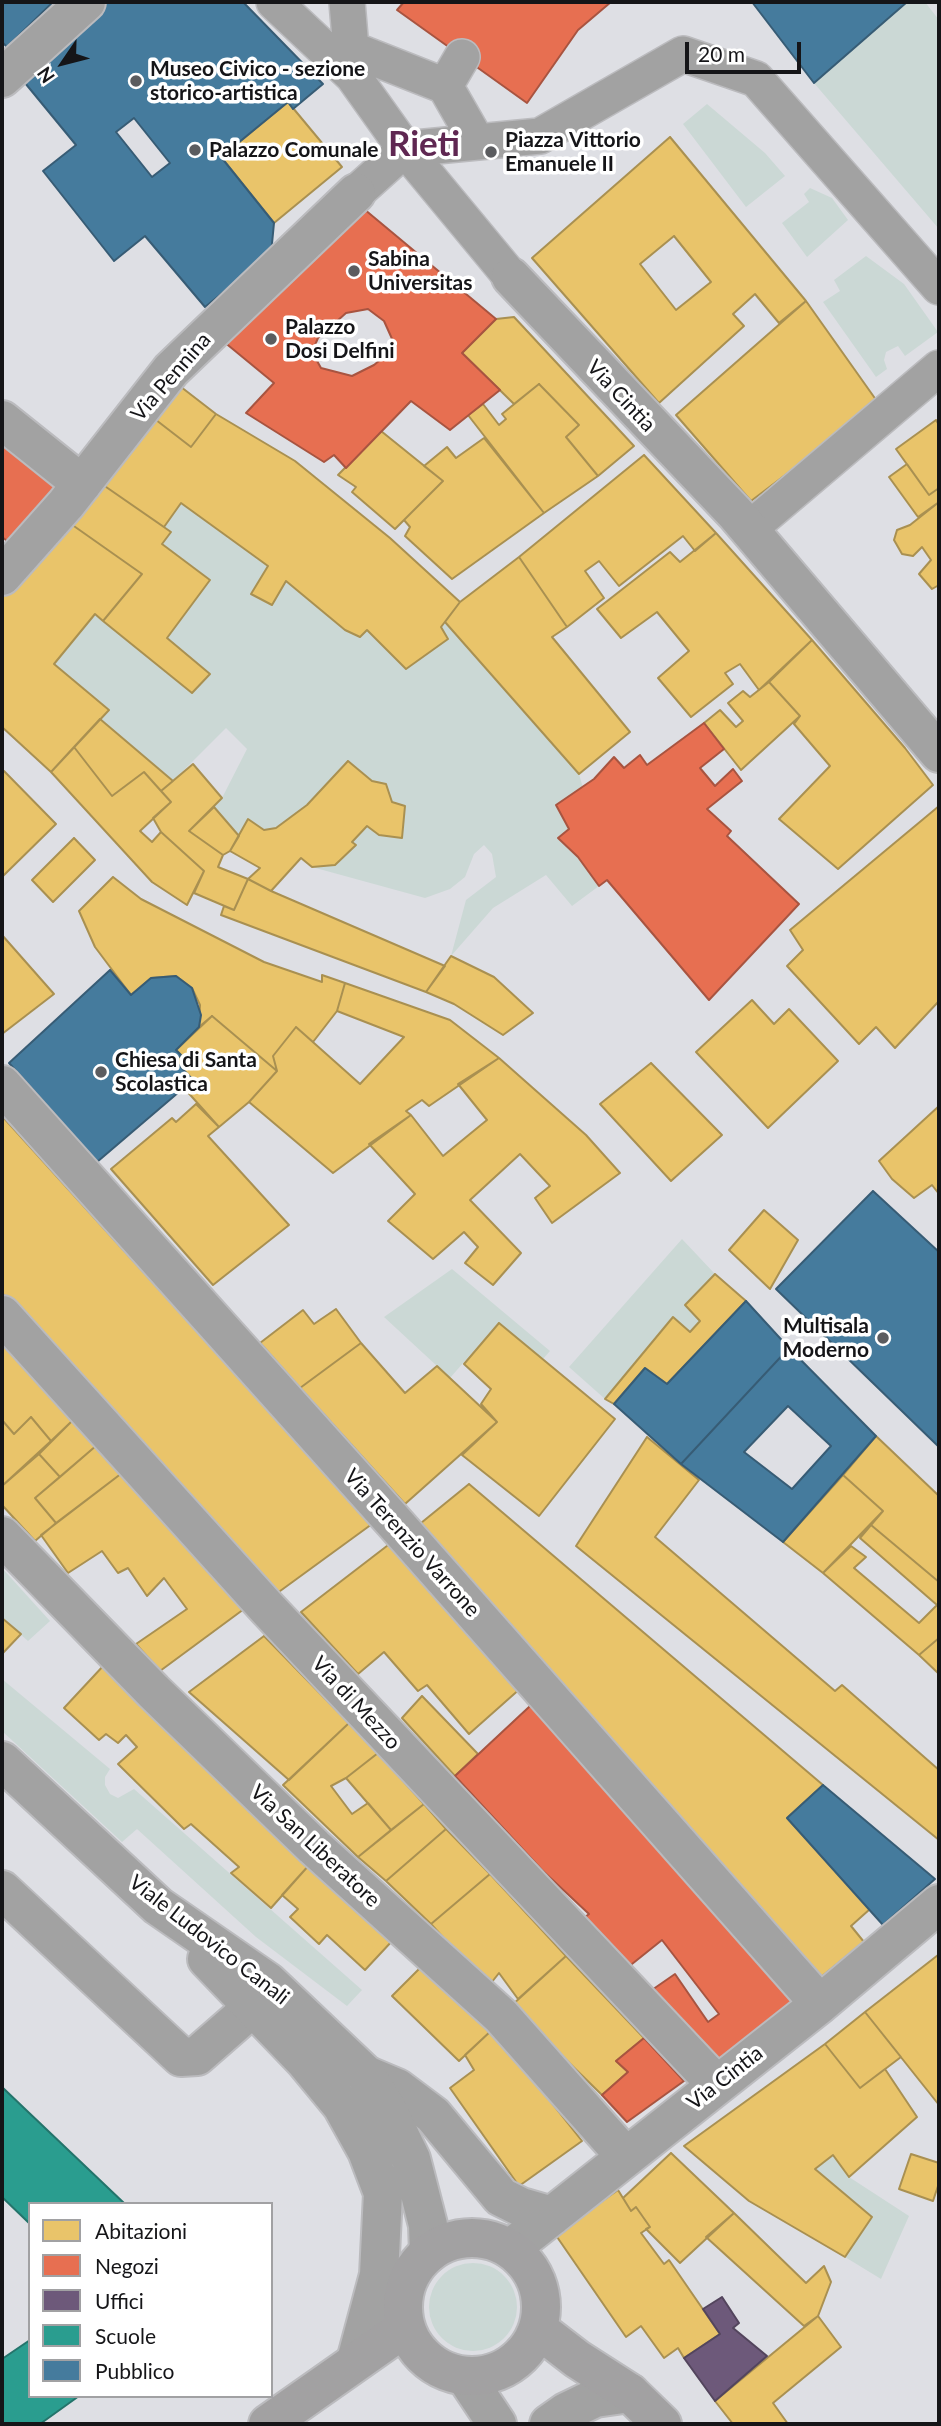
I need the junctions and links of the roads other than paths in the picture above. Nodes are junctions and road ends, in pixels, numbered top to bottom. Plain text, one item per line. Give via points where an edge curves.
1 (86, 2) edge
2 (274, 2) edge
3 (347, 2) edge
4 (462, 57) dead end
5 (352, 62) junction
6 (2, 78) edge
7 (445, 86) junction
8 (477, 142) junction
9 (405, 149) junction
10 (356, 193) joint
11 (510, 277) joint
12 (939, 287) edge
13 (939, 368) edge
14 (2, 420) edge
15 (82, 484) junction
16 (742, 522) junction
17 (2, 576) edge
18 (931, 743) edge
19 (2, 1085) edge
20 (2, 1315) edge
21 (2, 1536) edge
22 (2, 1761) edge
23 (2, 1889) edge
24 (939, 1904) edge
25 (158, 1906) junction
26 (820, 2004) junction
27 (252, 2007) junction
28 (366, 2075) junction
29 (717, 2085) junction
30 (626, 2157) junction
31 (552, 2216) junction
32 (510, 2249) junction
33 (429, 2253) junction
34 (406, 2327) junction
35 (538, 2329) junction
36 (356, 2361) junction
37 (465, 2376) junction
38 (630, 2393) junction
39 (268, 2424) edge
40 (497, 2424) edge
41 (549, 2424) edge
42 (662, 2424) edge

1 - 6 street
2 - 5 street
3 - 5 street
4 - 7 street
5 - 7 street
5 - 9 street
7 - 8 street
8 - 9 street
8 - 12 street via 540,136 683,54 756,79
9 - 10 street
9 - 11 street
10 - 15 street, Via Pennina via 171,370
11 - 16 street, Via Cintia
13 - 16 street via 886,414
14 - 15 street
15 - 17 street, Via Pennina
16 - 18 street, Via Cintia
19 - 26 street, Via Terenzio Varrone
20 - 29 street, Via di Mezzo via 267,1608
21 - 30 street, Via San Liberatore via 314,1847 501,2016
22 - 25 street, Viale Ludovico Canali
23 - 27 street via 181,2057 197,2056
24 - 26 street, Via Cintia
25 - 27 street
25 - 28 street, Viale Ludovico Canali via 268,1982
26 - 29 street, Via Cintia
27 - 36 street via 342,2106 383,2193 379,2275
28 - 31 street via 397,2088 433,2115 501,2197
28 - 33 street, Viale Ludovico Canali via 411,2159 428,2225
29 - 30 street, Via Cintia
30 - 31 street, Via Cintia
31 - 32 street, Via Cintia
32 - 33 main road via 490,2240 468,2238
32 - 35 main road via 527,2264 537,2284 541,2306
33 - 34 main road via 406,2286
34 - 36 main road
34 - 37 main road via 429,2360 445,2371
35 - 37 main road via 530,2346 501,2370
35 - 38 main road
36 - 39 main road
37 - 40 street
38 - 41 street via 595,2398
38 - 42 main road

